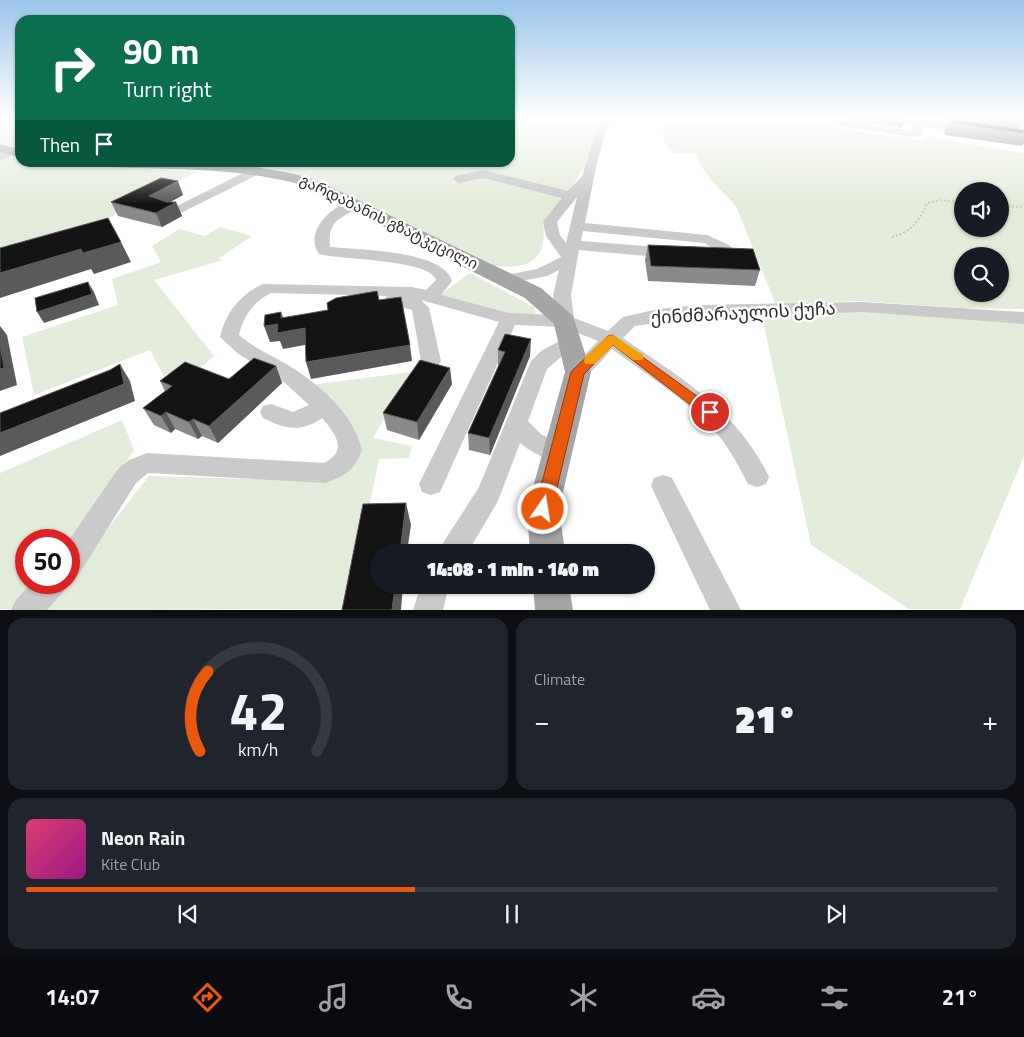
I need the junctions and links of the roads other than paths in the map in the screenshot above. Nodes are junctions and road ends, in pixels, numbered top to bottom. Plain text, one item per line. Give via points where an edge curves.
1 (596, 147) edge
2 (201, 167) edge
3 (257, 170) junction
4 (587, 177) junction
5 (459, 179) dead end
6 (570, 196) junction
7 (353, 204) junction
8 (174, 211) edge
9 (576, 226) junction
10 (571, 251) junction
11 (506, 279) junction
12 (366, 296) junction
13 (430, 296) junction
14 (335, 308) edge
15 (1019, 316) edge
16 (509, 320) junction
17 (568, 331) junction
18 (612, 339) junction
19 (431, 361) edge
20 (578, 372) junction
21 (323, 406) junction
22 (271, 412) dead end
23 (517, 424) junction
24 (557, 451) junction
25 (757, 477) dead end
26 (431, 484) dead end
27 (663, 486) dead end
28 (458, 544) edge
29 (547, 544) edge
30 (80, 547) edge
31 (41, 594) edge
32 (432, 594) edge
33 (552, 594) edge
34 (26, 610) edge
35 (428, 610) edge
36 (554, 610) edge
37 (726, 610) edge

1 - 4 street
2 - 3 main road, გარდაბანის გზატკეცილი
3 - 7 main road, გარდაბანის გზატკეცილი via 308,182
3 - 8 street
4 - 6 street
4 - 9 street
5 - 6 street via 483,174
6 - 10 street via 550,222 553,236
7 - 11 main road, გარდაბანის გზატკეცილი
7 - 13 street via 333,215 324,230 324,251 415,261 429,266 438,270 444,281
9 - 10 street
9 - 10 street via 707,239 724,248 724,253 708,257
10 - 11 street via 541,272
10 - 17 street via 562,295
11 - 17 main road, გარდაბანის გზატკეცილი via 533,293
12 - 13 street via 412,292
12 - 14 street
12 - 19 street via 414,303 420,308
12 - 21 street via 269,288 248,299 230,330 229,337 235,343 290,376
13 - 16 street
15 - 18 street, ქინძმარაულის ქუჩა via 864,307 699,311 629,321
16 - 17 street
16 - 26 street
17 - 18 street
17 - 20 main road
17 - 23 street via 538,366
18 - 20 street, ქინძმარაულის ქუჩა
18 - 25 street via 722,423
20 - 24 main road
21 - 22 street via 303,420 291,422
21 - 30 street via 348,435 351,449 348,458 338,467 324,473 147,463 127,476
23 - 24 street via 528,438 543,448
23 - 28 street via 489,493
24 - 29 main road via 543,509
27 - 37 street
31 - 34 street
32 - 35 street
33 - 36 main road

